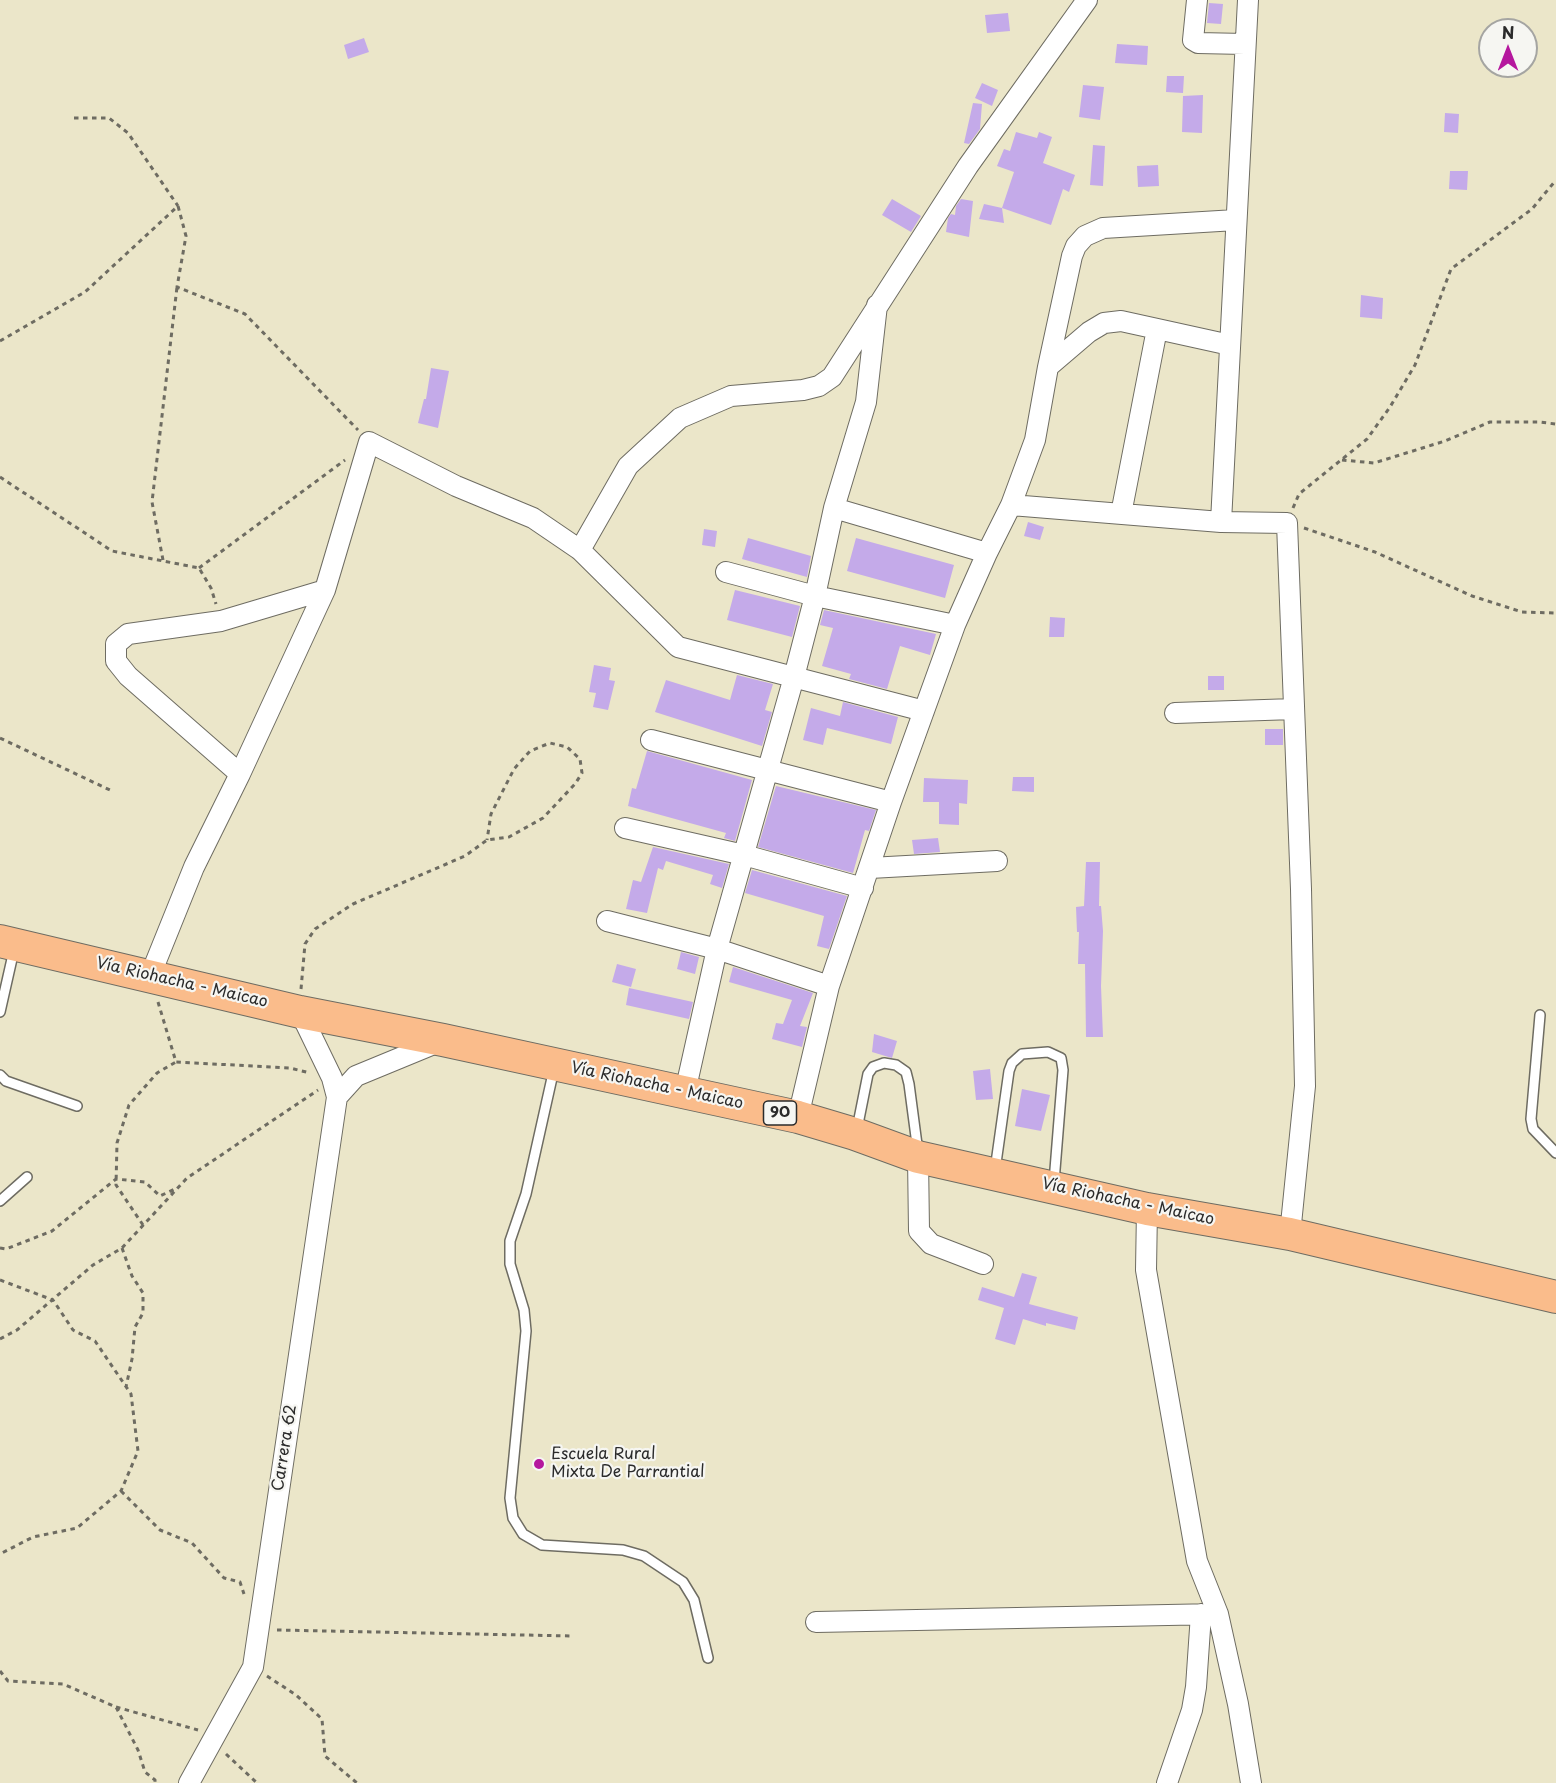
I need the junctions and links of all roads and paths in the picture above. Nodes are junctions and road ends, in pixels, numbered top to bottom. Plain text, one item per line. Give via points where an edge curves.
1 (1087, 0) edge
2 (1197, 0) edge
3 (1248, 0) edge
4 (1245, 44) junction
5 (74, 118) dead end
6 (1556, 180) edge
7 (178, 206) junction
8 (1236, 220) junction
9 (177, 287) junction
10 (877, 305) junction
11 (1157, 329) junction
12 (0, 340) edge
13 (1230, 345) junction
14 (1048, 367) junction
15 (1556, 424) edge
16 (369, 442) junction
17 (1342, 459) junction
18 (0, 477) edge
19 (1011, 505) junction
20 (834, 508) junction
21 (1121, 514) junction
22 (1221, 522) junction
23 (1287, 523) junction
24 (580, 550) junction
25 (987, 554) junction
26 (164, 561) junction
27 (199, 568) junction
28 (726, 572) dead end
29 (325, 590) junction
30 (815, 596) junction
31 (1556, 613) edge
32 (220, 621) junction
33 (955, 625) junction
34 (794, 677) junction
35 (1294, 709) junction
36 (924, 711) junction
37 (1175, 713) dead end
38 (0, 738) edge
39 (651, 740) dead end
40 (766, 771) junction
41 (240, 774) junction
42 (112, 791) dead end
43 (891, 802) junction
44 (625, 828) dead end
45 (487, 840) junction
46 (744, 855) junction
47 (997, 861) dead end
48 (870, 868) junction
49 (863, 888) junction
50 (607, 921) dead end
51 (8, 942) edge
52 (717, 949) junction
53 (150, 976) junction
54 (829, 986) junction
55 (0, 1012) edge
56 (300, 1012) junction
57 (1540, 1015) dead end
58 (443, 1040) junction
59 (176, 1062) junction
60 (555, 1064) junction
61 (0, 1075) edge
62 (332, 1078) junction
63 (685, 1092) junction
64 (338, 1097) junction
65 (77, 1106) dead end
66 (798, 1117) junction
67 (855, 1134) junction
68 (1556, 1153) edge
69 (918, 1157) junction
70 (995, 1174) junction
71 (27, 1177) dead end
72 (116, 1179) junction
73 (1054, 1187) junction
74 (178, 1188) junction
75 (0, 1201) edge
76 (1147, 1209) junction
77 (143, 1225) junction
78 (1290, 1234) junction
79 (0, 1248) edge
80 (122, 1248) junction
81 (983, 1264) dead end
82 (0, 1280) edge
83 (1556, 1297) edge
84 (53, 1300) junction
85 (0, 1339) edge
86 (126, 1387) junction
87 (121, 1491) junction
88 (0, 1554) edge
89 (1209, 1614) junction
90 (816, 1622) dead end
91 (257, 1629) junction
92 (572, 1636) dead end
93 (708, 1658) dead end
94 (253, 1667) junction
95 (0, 1671) edge
96 (116, 1707) junction
97 (212, 1741) junction
98 (155, 1783) edge
99 (189, 1783) edge
100 (257, 1783) edge
101 (357, 1783) edge
102 (1167, 1783) edge
103 (1251, 1783) edge

1 - 10 street via 968,166
2 - 4 street via 1193,40
3 - 4 street
4 - 8 street
5 - 7 path via 110,118 128,133
6 - 17 path via 1532,209 1450,268 1415,365 1367,439
7 - 9 path via 186,236
7 - 12 path via 85,292
8 - 13 street
8 - 14 street via 1103,228 1085,236 1072,256
9 - 16 path via 245,314
9 - 26 path via 152,502
10 - 20 street via 866,402
10 - 24 street via 832,377 819,386 731,396 680,418 628,466
11 - 13 street
11 - 14 street via 1121,321 1104,323
11 - 21 street
13 - 22 street
14 - 19 street via 1035,440
15 - 17 path via 1490,422 1374,464
16 - 24 street via 456,486 533,518
16 - 27 path
16 - 29 street
17 - 23 path via 1299,494
18 - 26 path via 112,551
19 - 21 street
19 - 25 street
20 - 25 street
20 - 30 street
21 - 22 street
22 - 23 street
23 - 31 path via 1375,552 1472,596 1521,612
23 - 35 street
24 - 34 street via 678,647
25 - 33 street
26 - 27 path
27 - 32 path via 211,588
28 - 30 street
29 - 32 street
29 - 41 street
30 - 33 street
30 - 34 street
32 - 41 street via 128,634 116,644 116,661 128,676
33 - 36 street
34 - 36 street
34 - 40 street
35 - 37 street
35 - 78 street via 1305,1086
36 - 43 street
38 - 42 path
39 - 40 street
40 - 43 street
40 - 46 street
41 - 53 street via 194,867
43 - 48 street
44 - 46 street
45 - 45 path via 490,814 514,769 530,751 550,743 567,747 580,759 582,773 543,818 509,837
45 - 56 path via 465,856 353,904 315,929 305,944
46 - 49 street
46 - 52 street
47 - 48 street
48 - 49 street
49 - 54 street
50 - 52 street
51 - 53 highway, Vía Riohacha - Maicao / 90
51 - 55 lane
52 - 54 street
52 - 63 street
53 - 56 highway, Vía Riohacha - Maicao / 90
53 - 59 path
54 - 66 street
56 - 58 highway, Vía Riohacha - Maicao / 90
56 - 62 street, Carrera 62
57 - 68 lane via 1531,1119 1533,1129
58 - 60 highway, Vía Riohacha - Maicao / 90
58 - 64 street via 356,1076
59 - 62 path via 290,1068
59 - 72 path via 157,1073 129,1105 117,1143
60 - 63 highway, Vía Riohacha - Maicao / 90
60 - 93 lane via 526,1194 510,1242 510,1264 526,1331 510,1498 513,1518 523,1534 542,1545 623,1550 644,1556 683,1582 694,1600
61 - 65 lane via 6,1081
62 - 64 street, Carrera 62
62 - 74 path
63 - 66 highway, Vía Riohacha - Maicao / 90
64 - 91 street, Carrera 62
66 - 67 highway, Vía Riohacha - Maicao / 90
67 - 69 highway, Vía Riohacha - Maicao / 90
67 - 69 lane via 868,1074 873,1067 896,1065 906,1072 909,1083
69 - 70 highway, Vía Riohacha - Maicao / 90
69 - 81 street via 919,1231 931,1244
70 - 73 highway, Vía Riohacha - Maicao / 90
70 - 73 lane via 1012,1064 1022,1054 1048,1052 1061,1058 1063,1070
71 - 75 lane
72 - 74 path via 145,1182 160,1196
72 - 77 path via 116,1185
72 - 79 path via 52,1231
73 - 76 highway, Vía Riohacha - Maicao / 90
74 - 77 path
76 - 78 highway, Vía Riohacha - Maicao / 90
76 - 89 street via 1146,1270
77 - 80 path
78 - 83 highway, Vía Riohacha - Maicao / 90
80 - 84 path via 93,1265
80 - 86 path via 143,1293 143,1313 135,1327
82 - 84 path
84 - 85 path
84 - 86 path via 73,1330 95,1341
86 - 87 path via 131,1394 138,1450
87 - 88 path via 77,1528 33,1537
87 - 91 path via 160,1530 192,1543 224,1578 240,1582
89 - 90 street
89 - 102 street via 1192,1710
89 - 103 street via 1238,1704
91 - 92 path
91 - 94 street, Carrera 62
94 - 97 street, Carrera 62
94 - 101 path via 296,1695 322,1719 325,1756
95 - 96 path via 8,1681 63,1684
96 - 97 path via 195,1728
96 - 98 path via 145,1772
97 - 99 street, Carrera 62
97 - 100 path

